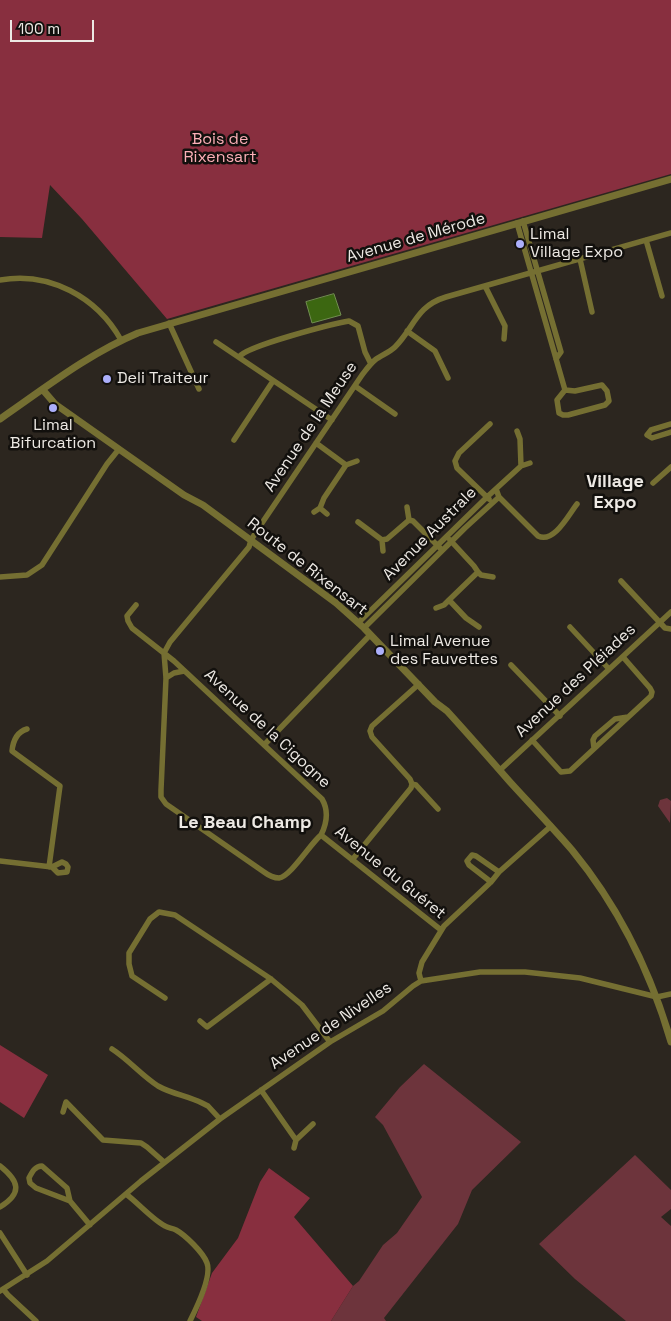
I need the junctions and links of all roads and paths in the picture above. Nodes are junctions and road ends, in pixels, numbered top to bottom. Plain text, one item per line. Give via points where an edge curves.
1 (671, 179) edge
2 (520, 222) junction
3 (671, 233) edge
4 (646, 240) junction
5 (580, 259) junction
6 (534, 272) junction
7 (0, 280) edge
8 (485, 286) junction
9 (662, 296) dead end
10 (592, 312) dead end
11 (169, 323) junction
12 (407, 331) junction
13 (504, 339) dead end
14 (121, 340) junction
15 (216, 342) dead end
16 (239, 357) junction
17 (371, 364) junction
18 (448, 378) dead end
19 (273, 381) junction
20 (355, 386) junction
21 (199, 389) dead end
22 (43, 390) junction
23 (565, 390) junction
24 (395, 414) dead end
25 (0, 419) edge
26 (332, 420) junction
27 (490, 424) dead end
28 (671, 424) edge
29 (517, 431) dead end
30 (671, 432) edge
31 (234, 440) dead end
32 (316, 443) junction
33 (120, 450) junction
34 (357, 461) dead end
35 (530, 463) dead end
36 (346, 465) junction
37 (521, 466) junction
38 (671, 467) edge
39 (653, 483) dead end
40 (496, 488) junction
41 (487, 497) junction
42 (499, 497) junction
43 (492, 502) junction
44 (577, 504) dead end
45 (408, 507) dead end
46 (320, 508) junction
47 (314, 512) dead end
48 (327, 514) dead end
49 (409, 520) junction
50 (358, 522) dead end
51 (447, 537) junction
52 (251, 540) junction
53 (382, 540) junction
54 (452, 543) junction
55 (438, 546) junction
56 (383, 551) dead end
57 (443, 551) junction
58 (478, 572) junction
59 (0, 577) edge
60 (493, 577) dead end
61 (621, 582) dead end
62 (449, 600) junction
63 (136, 605) dead end
64 (436, 608) dead end
65 (671, 612) edge
66 (358, 622) junction
67 (660, 622) junction
68 (479, 627) dead end
69 (570, 627) dead end
70 (364, 628) junction
71 (671, 629) edge
72 (370, 635) junction
73 (164, 653) junction
74 (623, 657) junction
75 (511, 665) dead end
76 (609, 669) junction
77 (184, 671) junction
78 (166, 678) junction
79 (419, 684) junction
80 (560, 716) junction
81 (26, 728) dead end
82 (532, 740) junction
83 (265, 744) junction
84 (500, 770) junction
85 (412, 784) junction
86 (438, 810) dead end
87 (551, 826) junction
88 (321, 835) junction
89 (352, 860) junction
90 (0, 861) edge
91 (499, 872) junction
92 (491, 882) junction
93 (441, 930) junction
94 (271, 979) junction
95 (421, 981) junction
96 (671, 994) edge
97 (165, 998) dead end
98 (656, 998) junction
99 (200, 1021) dead end
100 (330, 1042) junction
101 (671, 1042) edge
102 (112, 1049) dead end
103 (261, 1090) junction
104 (63, 1112) dead end
105 (220, 1119) junction
106 (313, 1124) dead end
107 (296, 1140) junction
108 (294, 1148) dead end
109 (164, 1162) junction
110 (0, 1166) edge
111 (126, 1194) junction
112 (70, 1201) junction
113 (0, 1206) edge
114 (90, 1225) junction
115 (0, 1232) edge
116 (27, 1275) junction
117 (2, 1290) edge
118 (36, 1321) edge
119 (190, 1321) edge

1 - 2 street, Avenue de Mérode
2 - 6 street
2 - 11 street, Avenue de Mérode
3 - 4 street, Avenue de la Meuse
4 - 5 street, Avenue de la Meuse
4 - 9 street
5 - 6 street, Avenue de la Meuse
5 - 10 street
6 - 8 street, Avenue de la Meuse
6 - 23 street
7 - 14 street via 44,281 77,293 94,306
8 - 12 street, Avenue de la Meuse via 432,302
8 - 13 street via 505,326
11 - 14 street, Avenue de Mérode
11 - 21 street
12 - 17 street, Avenue de la Meuse via 394,347
12 - 18 street via 435,351
14 - 22 street, Avenue de Mérode
15 - 16 street
16 - 17 street via 255,347 349,320 358,326
16 - 19 street
17 - 20 street, Avenue de la Meuse
19 - 26 street
19 - 31 street
20 - 24 street
20 - 26 street, Avenue de la Meuse
22 - 25 street, Avenue de Mérode
22 - 33 street, Route de Rixensart via 55,404
23 - 23 street via 556,402 563,415 605,405 609,401 602,385
26 - 32 street, Avenue de la Meuse
27 - 41 street via 459,453 455,461 457,468
28 - 30 street via 650,430 647,435 652,438
29 - 37 street
32 - 36 street
32 - 52 street, Avenue de la Meuse
33 - 52 street, Route de Rixensart
33 - 59 street via 42,565 18,577
34 - 36 street
35 - 37 street, Avenue Australe
36 - 46 street
37 - 40 street, Avenue Australe
38 - 39 street
40 - 41 street, Avenue Australe
40 - 42 street
41 - 43 street
41 - 51 street, Avenue Australe
42 - 43 street, Avenue Australe
42 - 44 street via 543,538 548,538
43 - 54 street, Avenue Australe
45 - 49 street
46 - 47 street
46 - 48 street
49 - 53 street
49 - 55 street
50 - 53 street
51 - 54 street
51 - 55 street, Avenue Australe
52 - 66 street, Route de Rixensart
52 - 73 street via 249,547
53 - 56 street
54 - 57 street, Avenue Australe
54 - 58 street
55 - 57 street
55 - 66 street, Avenue Australe
57 - 70 street, Avenue Australe
58 - 60 street via 481,576
58 - 62 street
61 - 67 street
62 - 64 street
62 - 68 street
63 - 73 street, Avenue de la Cigogne via 127,616 128,622
65 - 67 street
66 - 70 street, Route de Rixensart
67 - 71 street, Avenue des Pléiades
67 - 74 street, Avenue des Pléiades
69 - 76 street
70 - 72 street, Route de Rixensart
72 - 79 street, Route de Rixensart
72 - 83 street
73 - 77 street, Avenue de la Cigogne
73 - 78 street, Avenue du Guéret
74 - 76 street, Avenue des Pléiades
74 - 82 street via 650,688 651,696 570,771 561,772
75 - 80 street
76 - 80 street, Avenue des Pléiades
77 - 78 street
77 - 83 street, Avenue de la Cigogne
78 - 88 street, Avenue du Guéret via 161,794 166,804 274,878 289,872
79 - 84 street, Route de Rixensart
79 - 85 street via 372,726 370,732
80 - 82 street, Avenue des Pléiades
81 - 90 street via 19,732 12,751 60,786 51,867
82 - 84 street, Avenue des Pléiades
83 - 88 street, Avenue de la Cigogne via 322,799 327,814
84 - 87 street, Route de Rixensart
85 - 86 street
85 - 89 street
87 - 91 street
87 - 98 street, Route de Rixensart via 589,873 622,924
88 - 89 street, Avenue du Guéret
89 - 93 street, Avenue du Guéret
91 - 92 street
91 - 92 street via 476,856 472,855 467,861
92 - 93 street
93 - 95 street, Avenue du Guéret via 422,962
94 - 97 street via 175,914 160,912 150,919 129,953 128,964 132,976
94 - 99 street via 207,1027
94 - 100 street via 302,1005
95 - 98 street, Avenue de Nivelles via 480,972 525,972 580,978
95 - 100 street, Avenue de Nivelles via 383,1011
96 - 98 street, Avenue de Nivelles
98 - 101 street, Route de Rixensart
100 - 103 street, Avenue de Nivelles
102 - 105 street via 157,1085 208,1106
103 - 105 street, Avenue de Nivelles
103 - 107 street
104 - 109 street via 66,1102 103,1140 141,1143
105 - 109 street, Avenue de Nivelles
106 - 107 street
107 - 108 street
109 - 111 street, Avenue de Nivelles
110 - 113 street via 14,1179 16,1189 12,1199
111 - 114 street, Avenue de Nivelles
111 - 119 street via 162,1224 187,1238 206,1261 207,1276
112 - 112 street via 65,1185 44,1168 36,1167 29,1178 32,1185
112 - 114 street
114 - 116 street, Avenue de Nivelles
115 - 116 street
116 - 117 street, Avenue de Nivelles
117 - 118 street

